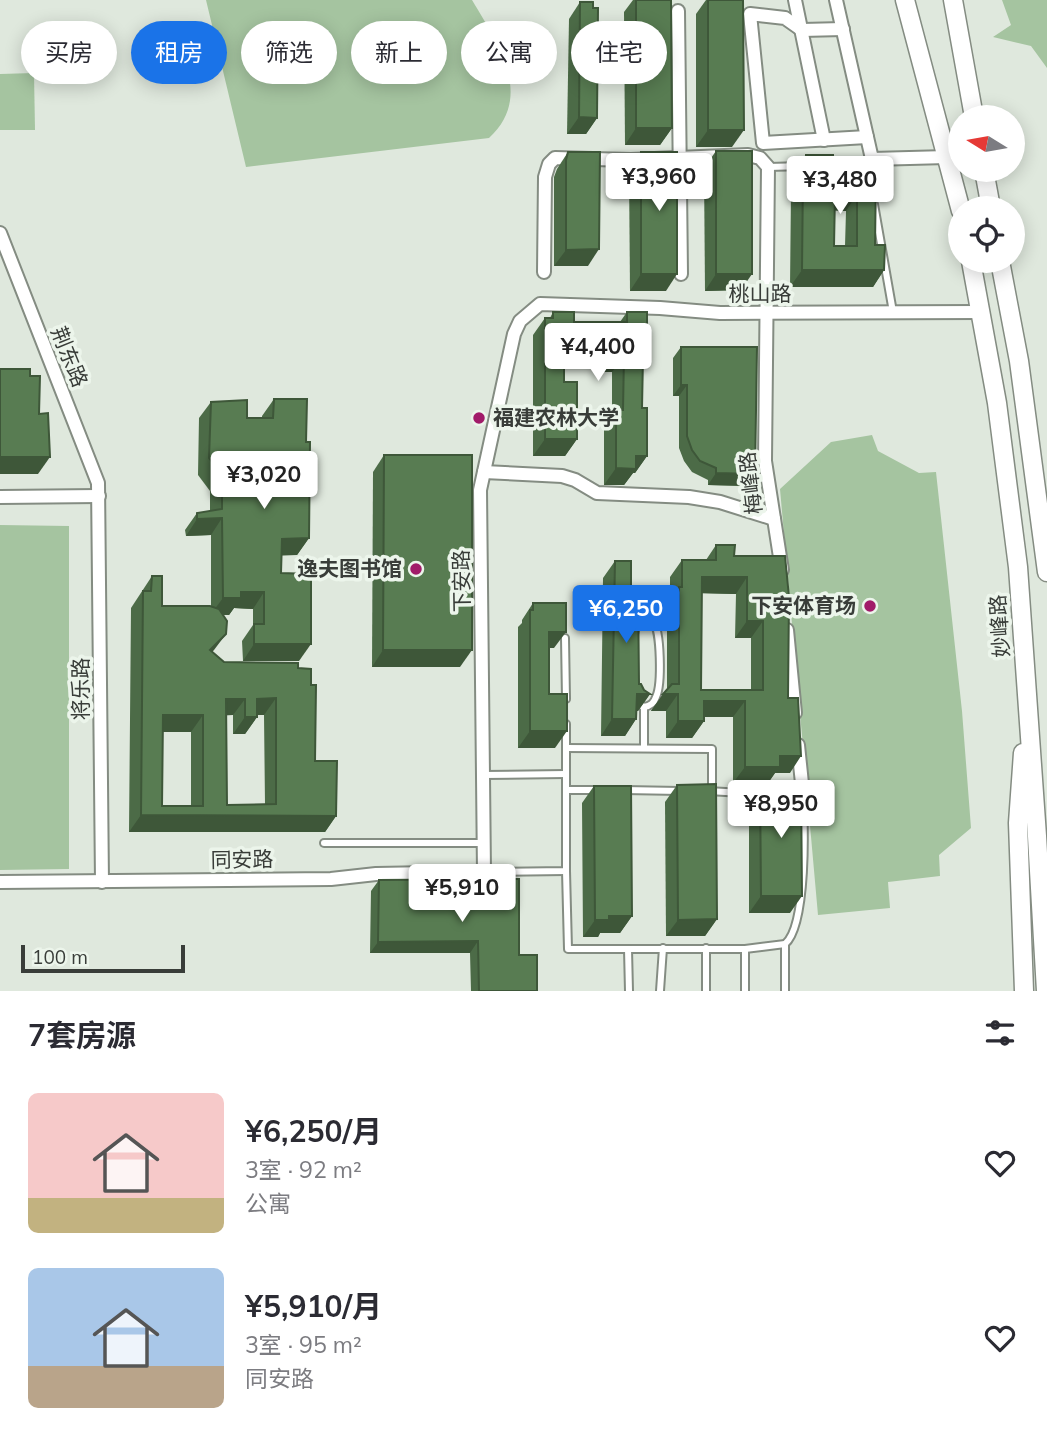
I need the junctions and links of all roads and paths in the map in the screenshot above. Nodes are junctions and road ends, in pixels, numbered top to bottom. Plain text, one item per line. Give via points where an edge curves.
1 (795, 0) edge
2 (836, 0) edge
3 (905, 0) edge
4 (953, 0) edge
5 (678, 11) dead end
6 (843, 29) junction
7 (802, 30) junction
8 (972, 105) edge
9 (867, 137) junction
10 (824, 140) junction
11 (947, 156) junction
12 (680, 158) junction
13 (816, 166) edge
14 (768, 167) junction
15 (872, 191) edge
16 (957, 196) edge
17 (0, 233) edge
18 (544, 272) dead end
19 (973, 273) edge
20 (1002, 273) edge
21 (681, 274) dead end
22 (540, 304) joint
23 (893, 312) junction
24 (981, 312) junction
25 (767, 314) junction
26 (484, 472) junction
27 (99, 496) junction
28 (0, 497) edge
29 (774, 519) junction
30 (1047, 572) edge
31 (783, 580) edge
32 (786, 620) edge
33 (565, 638) edge
34 (566, 707) edge
35 (645, 708) junction
36 (1029, 712) junction
37 (566, 721) edge
38 (566, 748) junction
39 (644, 748) junction
40 (566, 774) junction
41 (483, 775) junction
42 (566, 790) junction
43 (606, 790) edge
44 (619, 790) edge
45 (686, 791) edge
46 (699, 791) edge
47 (712, 791) junction
48 (796, 793) joint
49 (762, 794) edge
50 (324, 843) dead end
51 (484, 843) junction
52 (566, 871) junction
53 (484, 872) junction
54 (0, 882) edge
55 (102, 882) junction
56 (785, 944) junction
57 (628, 948) junction
58 (663, 948) junction
59 (706, 948) junction
60 (745, 949) junction
61 (629, 991) edge
62 (660, 991) edge
63 (706, 991) edge
64 (746, 991) edge
65 (785, 991) edge
66 (1024, 991) edge
67 (1046, 991) edge

1 - 7 street
2 - 6 street
3 - 11 main road
4 - 8 main road
5 - 12 street
6 - 7 street
6 - 9 street
7 - 10 street
7 - 10 street via 785,18 750,14 764,143
9 - 10 street
9 - 11 street via 872,159
11 - 16 main road
12 - 14 street via 748,155 760,158
12 - 18 street via 552,160 545,177
12 - 21 street
13 - 14 lane
14 - 25 street, 梅峰路
15 - 23 lane
17 - 27 street, 荆东路 via 98,483
19 - 24 main road, 妙峰路
20 - 30 main road via 1021,374
22 - 25 street, 桃山路
22 - 26 street, 下安路 via 517,327
23 - 24 street, 桃山路
23 - 25 street, 桃山路
24 - 36 main road, 妙峰路 via 1014,531
25 - 29 street, 梅峰路 via 765,461
26 - 29 street via 562,476 597,493 689,497
26 - 41 street, 下安路 via 480,490
27 - 28 street
27 - 55 street, 将乐路
29 - 31 street, 梅峰路
32 - 48 street
33 - 34 lane
35 - 35 lane via 659,688 658,631 648,620 636,623 633,633 633,698
35 - 39 lane
36 - 66 main road via 1018,823
36 - 67 main road, 妙峰路
37 - 38 lane
38 - 39 lane
38 - 40 lane
39 - 47 lane via 712,749
40 - 41 lane
40 - 42 lane
41 - 51 street, 下安路
42 - 43 lane
42 - 52 lane
44 - 45 lane
46 - 47 lane
47 - 49 lane
48 - 56 lane via 803,855 800,900 796,928
50 - 51 lane
51 - 53 street, 下安路
52 - 53 lane
52 - 57 lane via 568,949
53 - 55 street, 同安路
54 - 55 street, 同安路
56 - 60 lane
56 - 65 lane
57 - 58 lane
57 - 61 lane
58 - 59 lane
58 - 62 lane
59 - 60 lane
59 - 63 lane
60 - 64 lane

